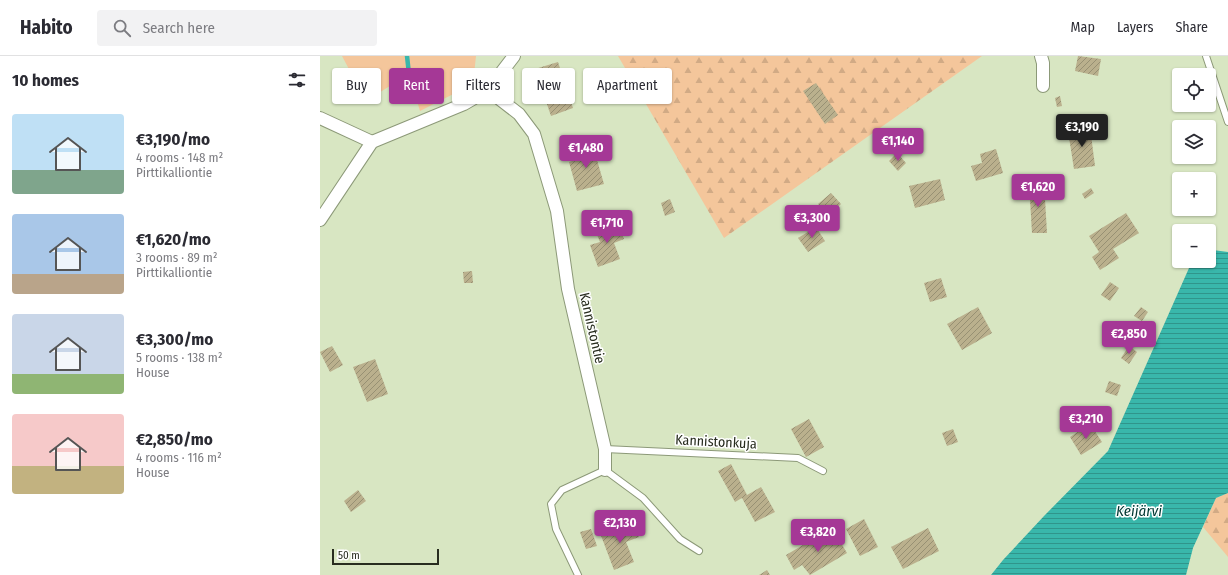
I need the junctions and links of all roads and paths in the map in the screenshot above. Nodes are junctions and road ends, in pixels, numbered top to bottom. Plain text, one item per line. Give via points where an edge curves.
1 (514, 56) edge
2 (1041, 56) edge
3 (1206, 56) edge
4 (505, 68) edge
5 (1043, 86) dead end
6 (464, 104) edge
7 (506, 104) edge
8 (320, 118) edge
9 (1228, 122) edge
10 (372, 142) junction
11 (320, 220) edge
12 (605, 449) junction
13 (605, 470) junction
14 (823, 471) dead end
15 (699, 550) dead end
16 (578, 575) edge

1 - 4 street
2 - 5 street
3 - 9 lane
6 - 10 street
7 - 12 street, Kannistontie via 519,114 534,134 558,211 568,289
8 - 10 street
10 - 11 street
12 - 13 street, Kannistontie
12 - 14 lane, Kannistonkuja via 798,458
13 - 15 lane via 643,498 680,539
13 - 16 lane via 562,490 551,504 556,529

